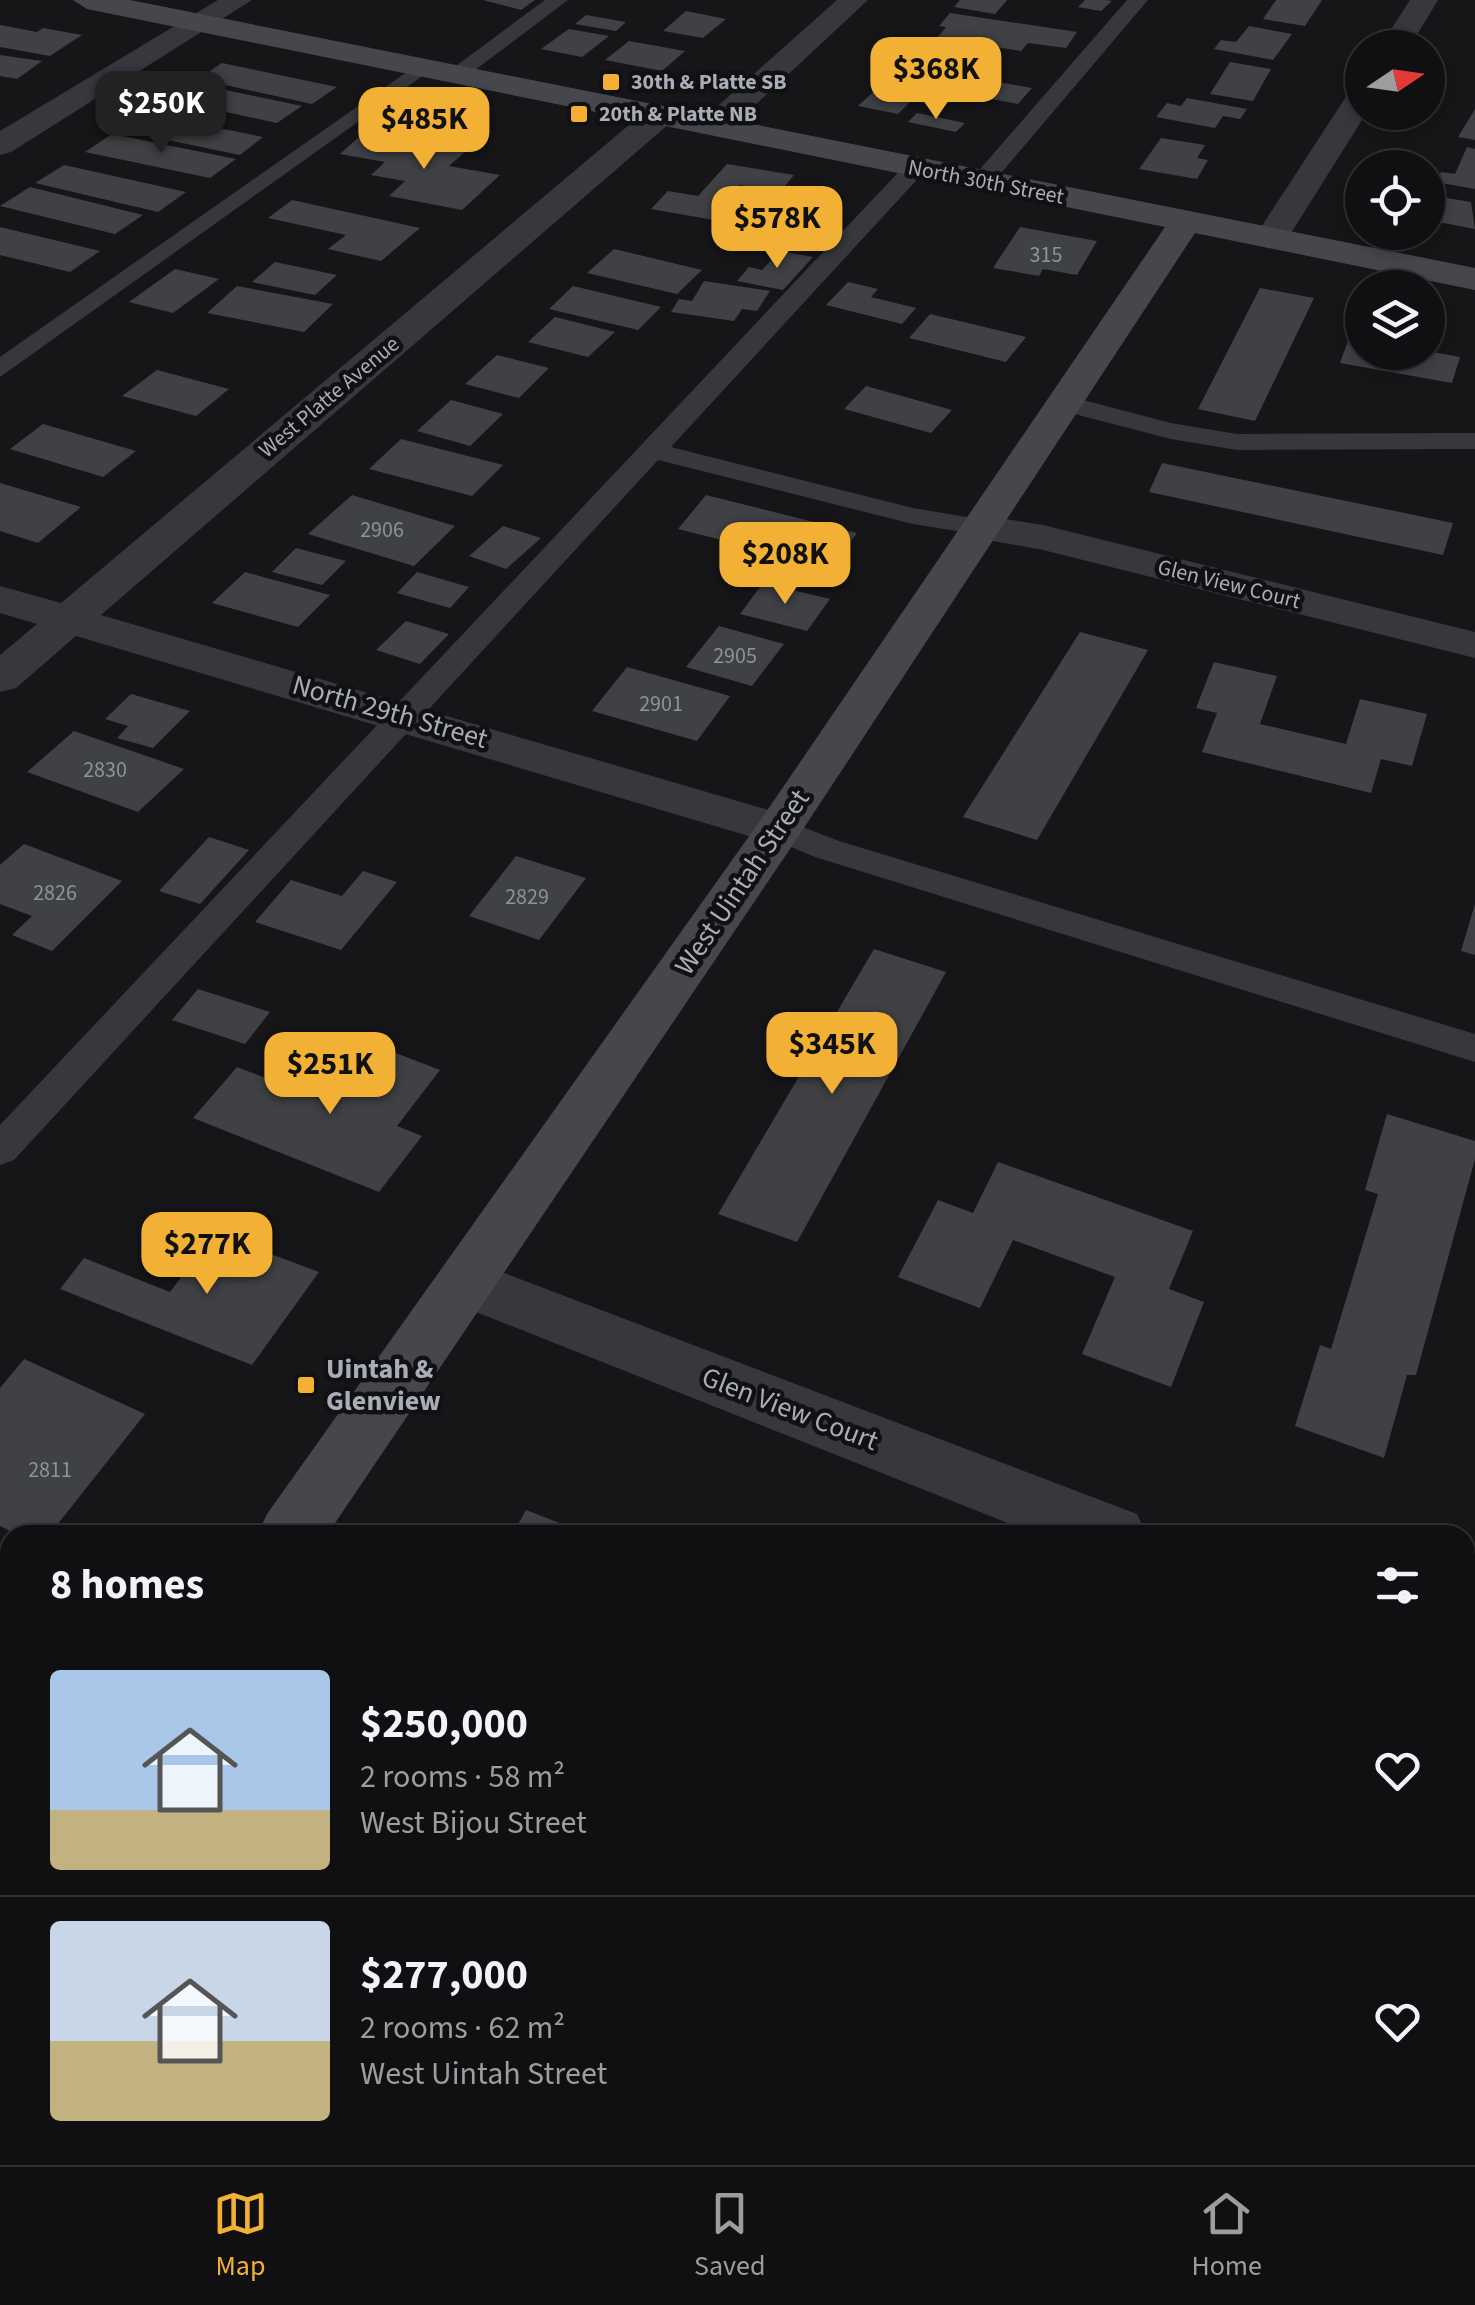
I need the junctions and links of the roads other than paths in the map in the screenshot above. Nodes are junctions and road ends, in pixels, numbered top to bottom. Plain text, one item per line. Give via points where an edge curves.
1 (86, 0) edge
2 (238, 0) edge
3 (558, 0) edge
4 (854, 0) edge
5 (1138, 0) edge
6 (1424, 0) edge
7 (200, 24) junction
8 (1405, 30) edge
9 (420, 68) junction
10 (456, 75) junction
11 (658, 116) junction
12 (1345, 122) edge
13 (714, 127) junction
14 (0, 145) edge
15 (916, 168) junction
16 (982, 181) junction
17 (1185, 222) junction
18 (1270, 238) junction
19 (1475, 279) edge
20 (0, 370) edge
21 (1064, 403) junction
22 (1475, 440) edge
23 (652, 450) junction
24 (981, 527) junction
25 (0, 598) edge
26 (69, 620) junction
27 (1475, 645) edge
28 (0, 678) edge
29 (406, 715) junction
30 (779, 829) junction
31 (1475, 1048) edge
32 (0, 1150) edge
33 (467, 1283) junction
34 (297, 1525) edge
35 (1088, 1525) edge

1 - 7 main road, North 30th Street
2 - 7 street
3 - 10 lane
4 - 13 street
5 - 16 lane
6 - 8 street
7 - 9 main road, North 30th Street
7 - 14 street
9 - 10 main road, North 30th Street
9 - 20 lane
10 - 11 main road, North 30th Street
11 - 13 main road, North 30th Street
11 - 26 street, West Platte Avenue
12 - 18 street
13 - 15 main road, North 30th Street
15 - 16 main road, North 30th Street
15 - 23 lane
16 - 17 main road, North 30th Street
17 - 18 main road, North 30th Street
17 - 21 main road, West Uintah Street
18 - 19 main road, North 30th Street
21 - 22 lane via 1237,442
21 - 24 main road, West Uintah Street
23 - 24 lane
23 - 29 lane
24 - 27 street, Glen View Court
24 - 30 main road, West Uintah Street
25 - 26 street, North 29th Street
26 - 28 street, West Platte Avenue
26 - 29 street, North 29th Street
29 - 30 street, North 29th Street
29 - 32 lane
30 - 31 lane
30 - 33 main road, West Uintah Street
33 - 34 main road, West Uintah Street
33 - 35 street, Glen View Court

